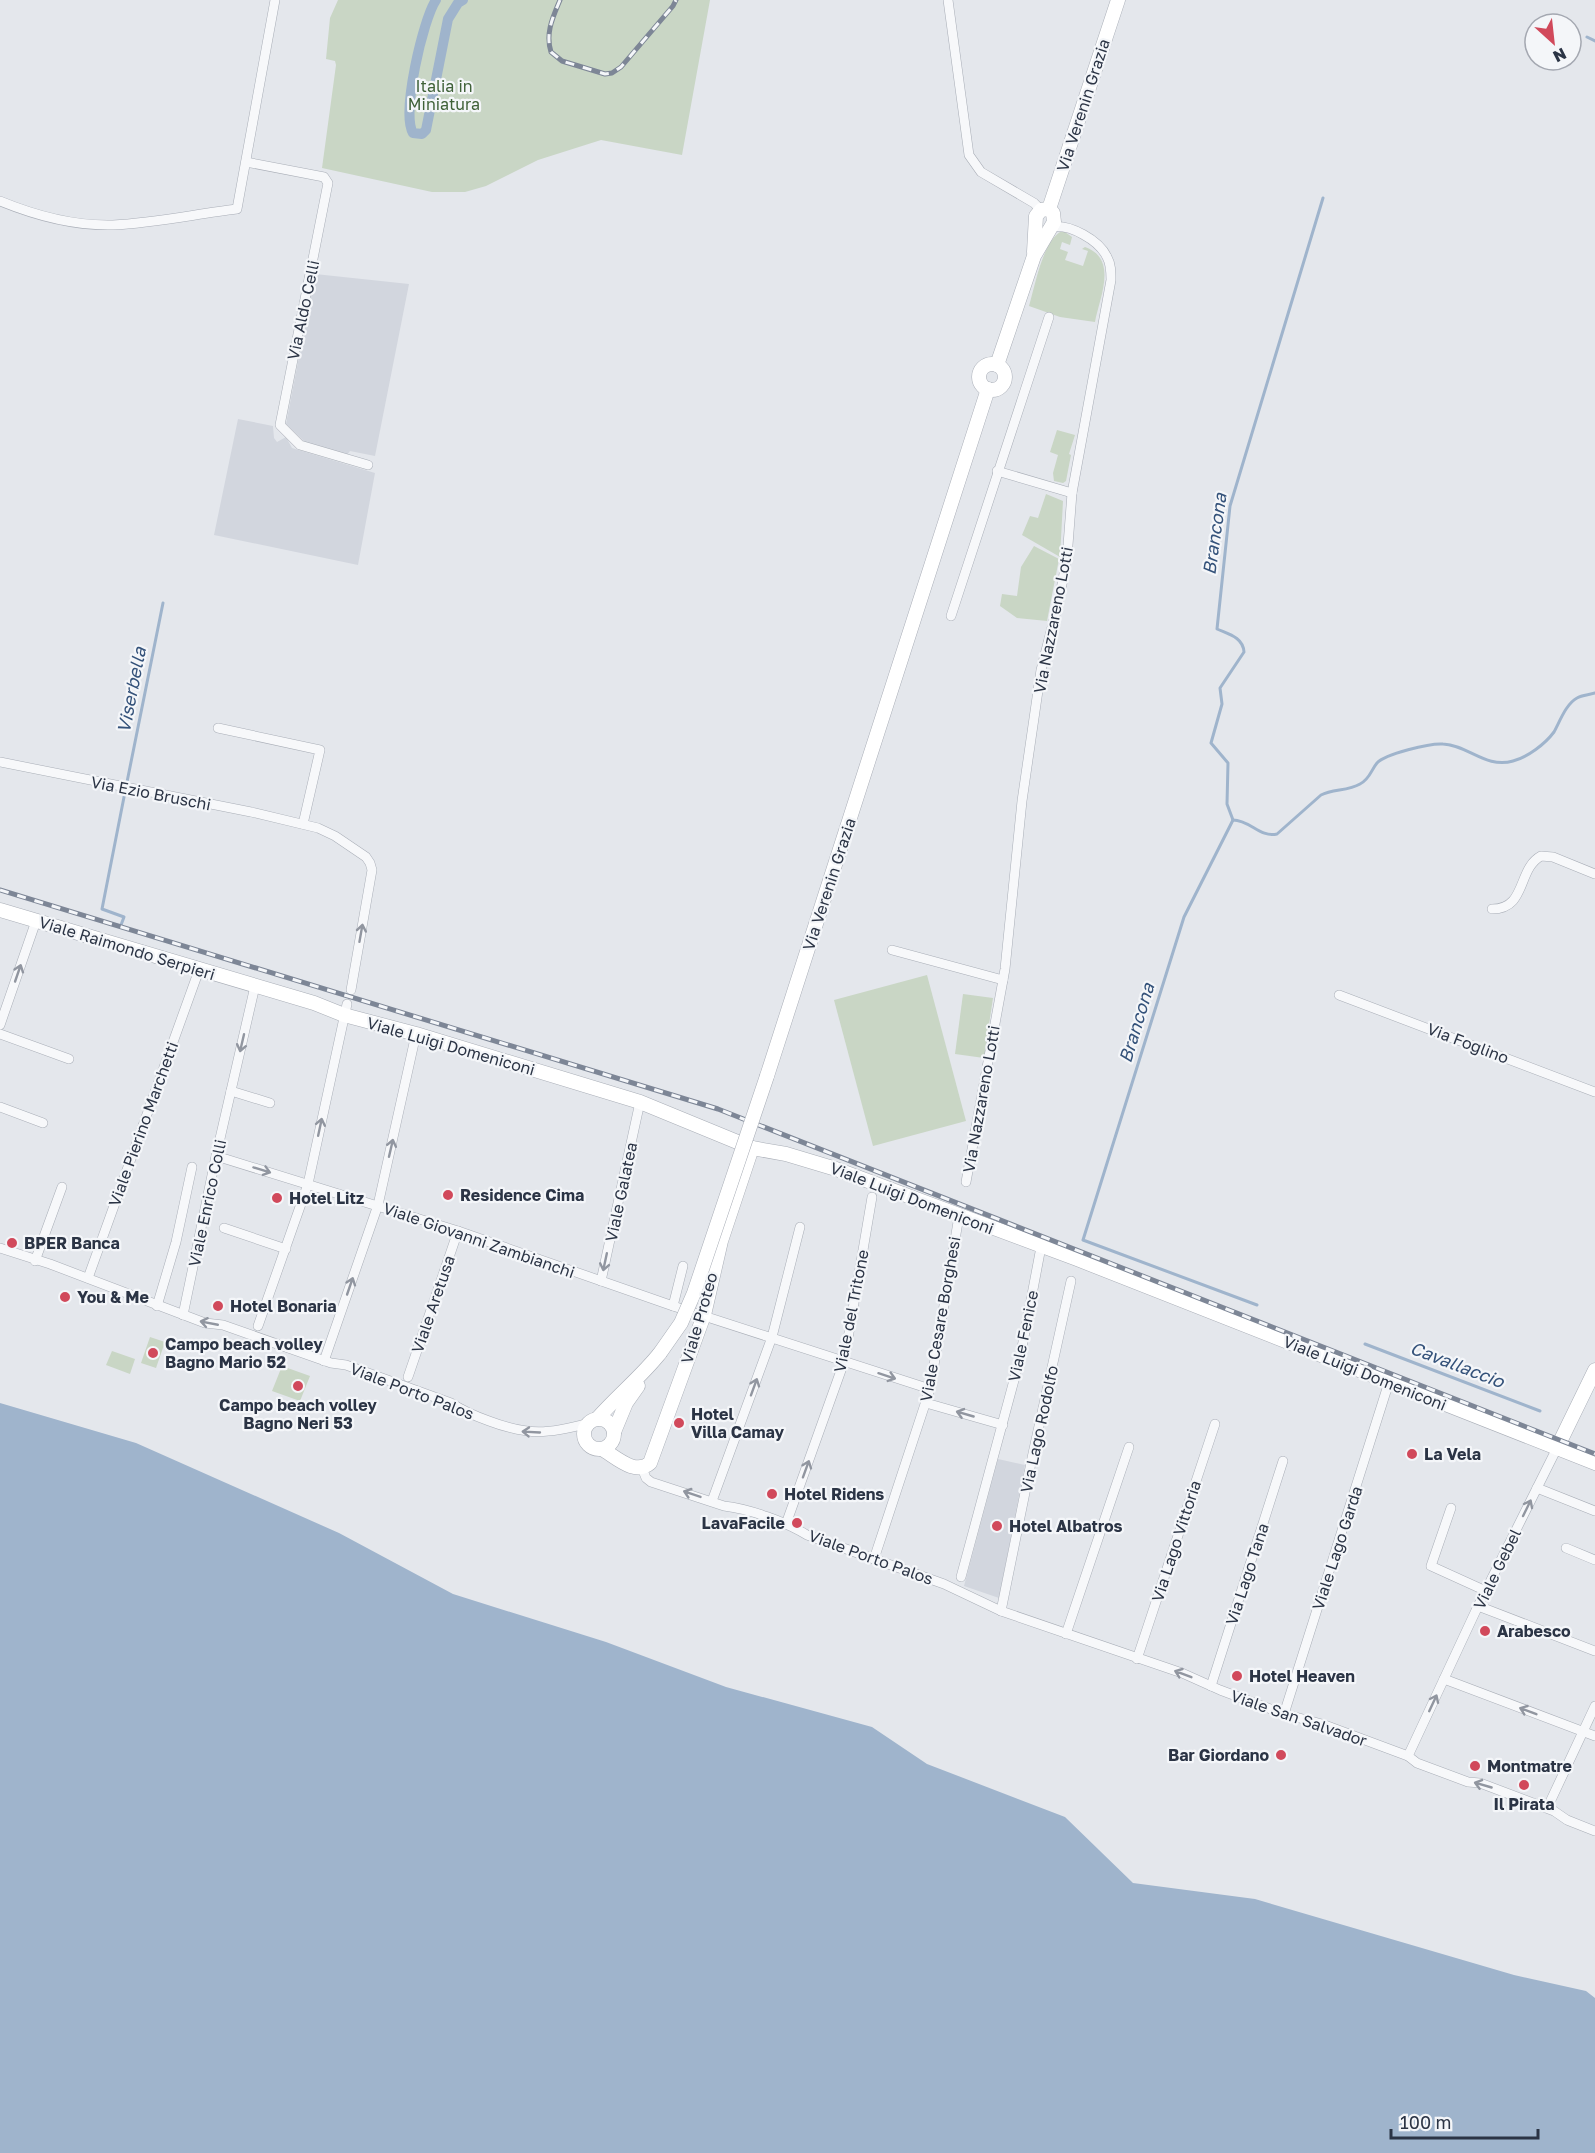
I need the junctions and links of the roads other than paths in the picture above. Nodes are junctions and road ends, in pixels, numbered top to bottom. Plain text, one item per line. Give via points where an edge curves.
1 (275, 0) edge
2 (948, 0) edge
3 (1118, 0) edge
4 (246, 162) junction
5 (0, 201) edge
6 (1048, 211) junction
7 (1052, 227) junction
8 (1076, 230) junction
9 (1034, 256) junction
10 (1049, 316) dead end
11 (368, 465) dead end
12 (997, 471) junction
13 (1072, 494) junction
14 (951, 616) dead end
15 (218, 728) dead end
16 (0, 762) edge
17 (303, 824) junction
18 (1595, 874) edge
19 (1492, 909) dead end
20 (0, 910) edge
21 (36, 921) junction
22 (892, 950) dead end
23 (199, 970) junction
24 (1003, 980) junction
25 (255, 986) junction
26 (351, 990) dead end
27 (1340, 995) dead end
28 (346, 1010) junction
29 (1, 1020) edge
30 (0, 1034) edge
31 (416, 1034) junction
32 (69, 1059) dead end
33 (231, 1091) junction
34 (1595, 1092) edge
35 (640, 1102) junction
36 (270, 1103) dead end
37 (0, 1107) edge
38 (43, 1123) dead end
39 (752, 1148) junction
40 (216, 1155) junction
41 (192, 1167) dead end
42 (966, 1182) dead end
43 (308, 1184) junction
44 (62, 1187) dead end
45 (872, 1197) dead end
46 (378, 1205) junction
47 (959, 1216) junction
48 (800, 1227) dead end
49 (224, 1228) dead end
50 (458, 1231) junction
51 (1041, 1247) junction
52 (0, 1248) edge
53 (286, 1250) junction
54 (35, 1261) junction
55 (683, 1266) dead end
56 (88, 1278) junction
57 (601, 1281) junction
58 (1071, 1281) dead end
59 (157, 1306) junction
60 (673, 1306) junction
61 (183, 1315) junction
62 (704, 1315) junction
63 (258, 1326) dead end
64 (772, 1337) junction
65 (324, 1361) junction
66 (844, 1362) junction
67 (648, 1369) junction
68 (1595, 1370) edge
69 (408, 1377) dead end
70 (1389, 1382) junction
71 (930, 1389) junction
72 (926, 1403) junction
73 (593, 1421) junction
74 (1215, 1424) dead end
75 (1003, 1425) junction
76 (614, 1434) junction
77 (1129, 1447) dead end
78 (1557, 1448) junction
79 (602, 1449) junction
80 (1283, 1461) dead end
81 (1595, 1463) edge
82 (636, 1466) junction
83 (1537, 1488) junction
84 (712, 1501) junction
85 (1450, 1508) dead end
86 (1595, 1511) edge
87 (786, 1524) junction
88 (1566, 1548) dead end
89 (874, 1559) junction
90 (1595, 1560) edge
91 (962, 1577) dead end
92 (1486, 1591) junction
93 (1478, 1606) junction
94 (1001, 1611) junction
95 (1066, 1634) junction
96 (1595, 1651) edge
97 (1137, 1659) junction
98 (1444, 1679) junction
99 (1211, 1686) junction
100 (1595, 1707) edge
101 (1284, 1714) junction
102 (1582, 1731) junction
103 (1595, 1736) edge
104 (1408, 1756) junction
105 (1551, 1800) dead end
106 (1595, 1831) edge

1 - 4 street
2 - 6 street via 969,154 981,172
3 - 6 street, Via Verenin Grazia
4 - 5 street via 237,209 110,225 29,212
4 - 11 street, Via Aldo Celli via 324,177 328,183 280,425 300,445
6 - 7 street, Via Verenin Grazia via 1054,222
6 - 8 street, Via Nazzareno Lotti
6 - 9 street, Via Verenin Grazia via 1036,216
7 - 8 street
7 - 9 street, Via Verenin Grazia
8 - 13 street, Via Nazzareno Lotti via 1103,251 1112,268
9 - 67 street, Via Verenin Grazia, bridge via 997,365 987,364 980,371 980,382 988,389 694,1293 681,1323
10 - 12 street
12 - 13 street
12 - 14 street
13 - 24 street, Via Nazzareno Lotti via 1067,558 1041,670 1022,801
15 - 17 street via 320,750
16 - 17 street, Via Ezio Bruschi
26 -> 17 street, Via Ezio Bruschi via 370,863 335,836
18 - 19 street via 1541,856 1530,866 1511,903
20 - 21 street, Viale Raimondo Serpieri
21 - 23 street, Viale Raimondo Serpieri
29 -> 21 street
22 - 24 street
23 - 25 street, Viale Raimondo Serpieri
23 - 56 street, Viale Pierino Marchetti
24 - 42 street, Via Nazzareno Lotti
25 - 28 street, Viale Luigi Domeniconi
25 -> 33 street, Viale Enrico Colli
27 - 34 street, Via Foglino
28 - 31 street, Viale Luigi Domeniconi
43 -> 28 street
30 - 32 street
31 - 35 street, Viale Luigi Domeniconi
46 -> 31 street
33 - 36 street
33 - 40 street, Viale Enrico Colli
35 - 39 street, Viale Luigi Domeniconi
35 -> 57 street, Viale Galatea
37 - 38 street
39 - 47 street, Viale Luigi Domeniconi via 836,1169
39 - 62 street, Viale Proteo via 721,1241
40 -> 43 street, Viale Giovanni Zambianchi
40 - 61 street, Viale Enrico Colli
41 - 59 street
43 - 46 street, Viale Giovanni Zambianchi
43 - 53 street
44 - 54 street
45 - 66 street, Viale del Tritone
46 - 50 street, Viale Giovanni Zambianchi
65 -> 46 street
47 - 51 street, Viale Luigi Domeniconi
47 - 71 street, Viale Cesare Borghesi
48 - 64 street
49 - 53 street
50 - 57 street, Viale Giovanni Zambianchi
50 - 69 street, Viale Aretusa
51 - 70 street, Viale Luigi Domeniconi
51 - 75 street, Viale Fenice
52 - 54 street, Viale Porto Palos
53 - 63 street
54 - 56 street, Viale Porto Palos
55 - 60 street
56 - 59 street, Viale Porto Palos
57 - 60 street, Viale Giovanni Zambianchi
58 - 94 street, Via Lago Rodolfo
59 - 61 street, Viale Porto Palos
60 - 62 street, Viale Giovanni Zambianchi
65 -> 61 street, Viale Porto Palos
62 - 64 street, Viale Giovanni Zambianchi
62 - 82 street, Viale Proteo via 651,1463
64 - 66 street, Viale Giovanni Zambianchi
84 -> 64 street
73 -> 65 street, Viale Porto Palos via 543,1433 520,1431 356,1368
66 -> 71 street, Viale Giovanni Zambianchi
87 -> 66 street, Viale del Tritone
67 - 73 street, Via Verenin Grazia
67 - 76 street, Via Verenin Grazia via 626,1403
68 - 78 street
70 - 78 street, Viale Luigi Domeniconi
70 - 101 street, Viale Lago Garda
71 - 72 street, Viale Cesare Borghesi
75 -> 72 street
72 - 89 street, Viale Cesare Borghesi
73 - 76 street via 606,1420
73 - 79 street via 585,1432 586,1441
74 - 97 street, Via Lago Vittoria
75 - 91 street, Viale Fenice
76 - 79 street via 610,1445
76 - 82 street
77 - 95 street
78 - 81 street, Viale Luigi Domeniconi
78 - 83 street, Viale Gebel
79 - 82 street
80 - 99 street, Via Lago Tana
84 -> 82 street, Viale Porto Palos via 651,1482
83 - 86 street
92 -> 83 street, Viale Gebel
84 - 87 street, Viale Porto Palos
85 - 92 street via 1431,1566
87 - 89 street, Viale Porto Palos
88 - 90 street
89 - 94 street, Viale Porto Palos via 944,1584
92 - 93 street, Viale Gebel
93 - 96 street
93 - 98 street, Viale Gebel
94 - 95 street, Viale San Salvador
95 - 97 street, Viale San Salvador
99 -> 97 street, Viale San Salvador
102 -> 98 street
104 -> 98 street, Viale Gebel
99 - 101 street, Viale San Salvador
100 - 102 street
101 - 104 street, Viale San Salvador
102 - 103 street
102 - 105 street
106 -> 104 street, Viale San Salvador via 1554,1811 1468,1782

